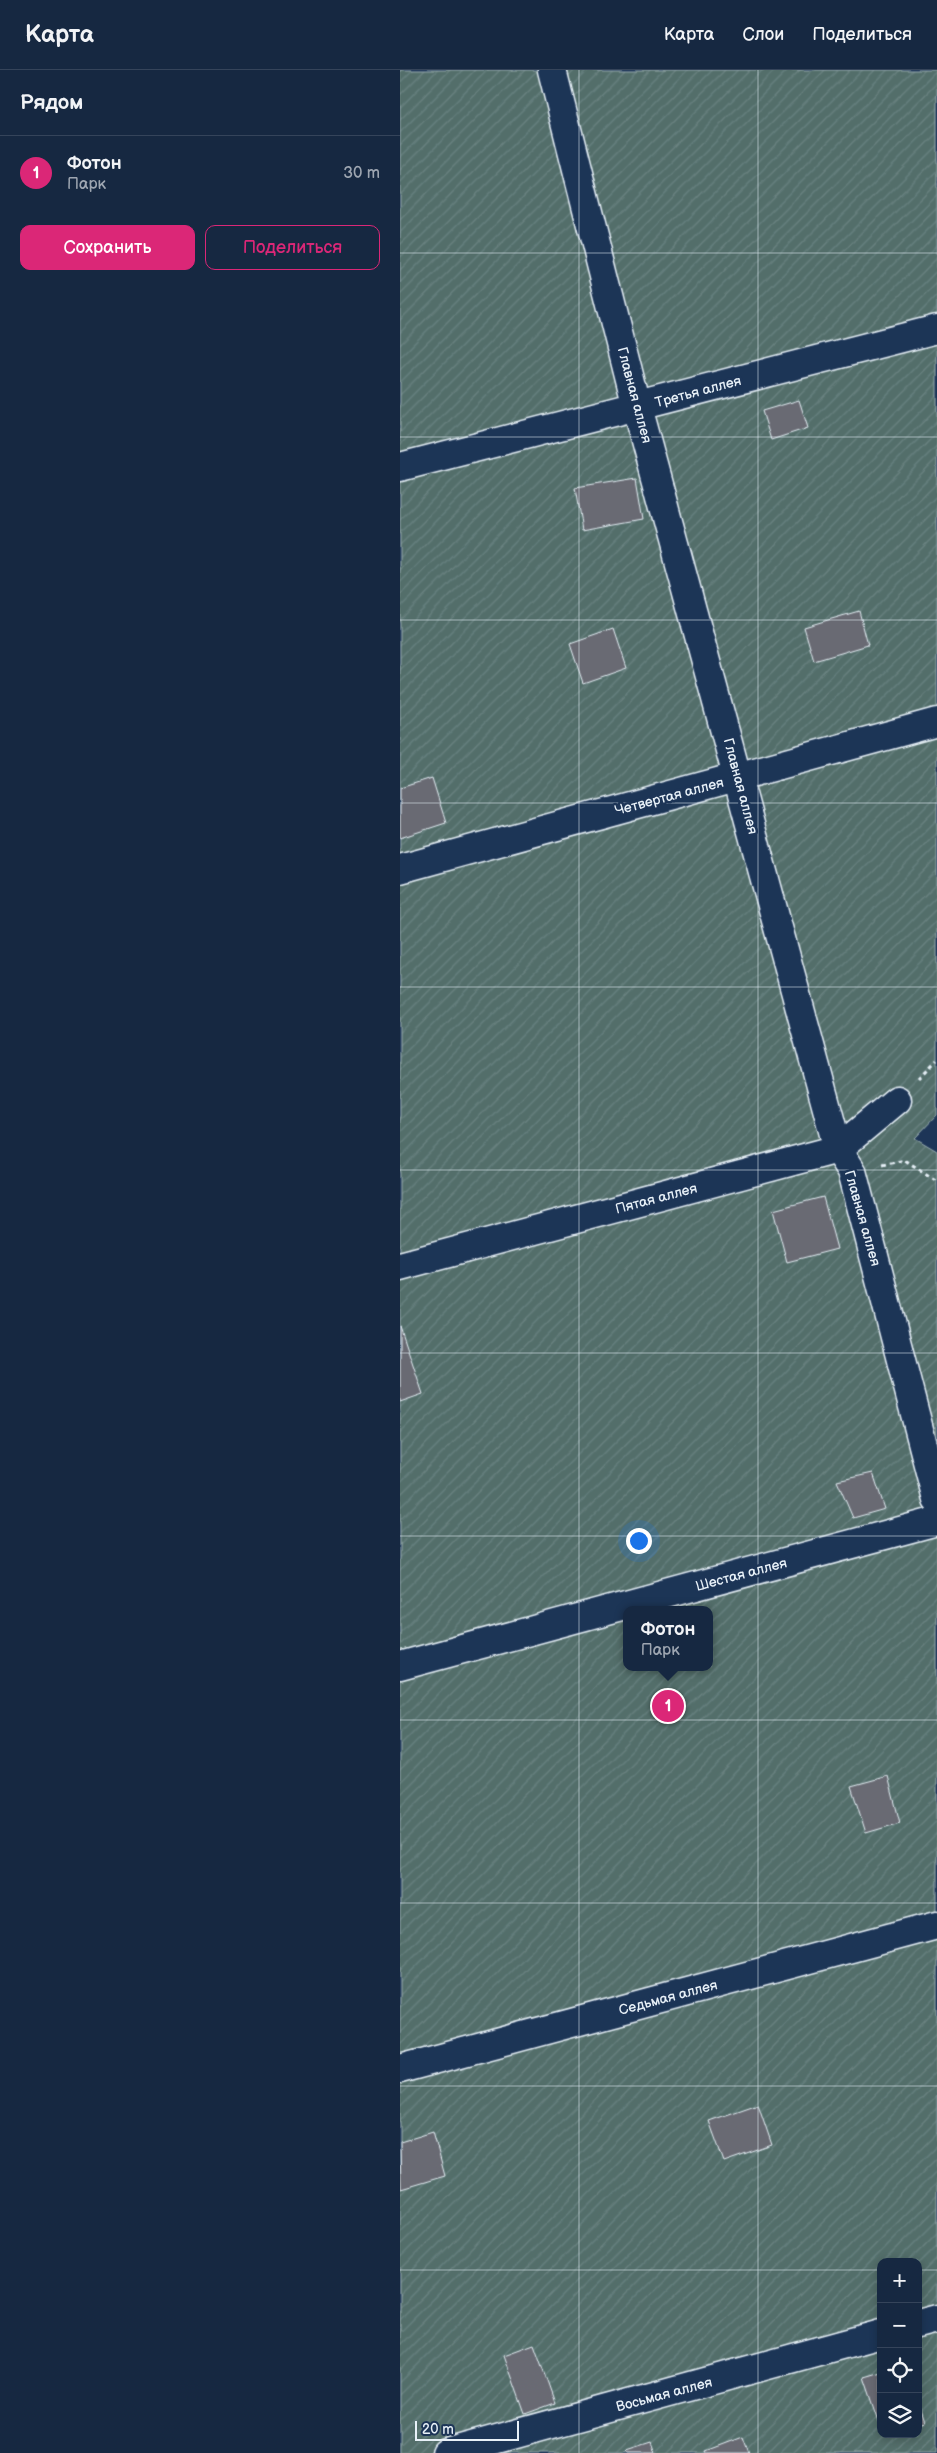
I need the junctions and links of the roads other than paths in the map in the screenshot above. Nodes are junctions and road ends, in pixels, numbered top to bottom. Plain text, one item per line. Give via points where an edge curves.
1 (552, 70) edge
2 (937, 329) edge
3 (637, 407) junction
4 (400, 467) edge
5 (937, 722) edge
6 (739, 778) junction
7 (400, 869) edge
8 (897, 1100) dead end
9 (845, 1160) junction
10 (400, 1266) edge
11 (937, 1499) edge
12 (937, 1521) edge
13 (400, 1666) edge
14 (937, 1925) edge
15 (400, 2069) edge
16 (937, 2319) edge
17 (922, 2323) edge
18 (877, 2335) edge
19 (446, 2453) edge

1 - 3 street, Главная аллея
2 - 3 street, Третья аллея
3 - 4 street, Третья аллея
3 - 6 street, Главная аллея
5 - 6 street, Четвертая аллея
6 - 7 street, Четвертая аллея
6 - 9 street, Главная аллея
8 - 9 street, Пятая аллея
9 - 10 street, Пятая аллея
9 - 11 street, Главная аллея
12 - 13 street, Шестая аллея
14 - 15 street, Седьмая аллея
16 - 17 street
18 - 19 street, Восьмая аллея

